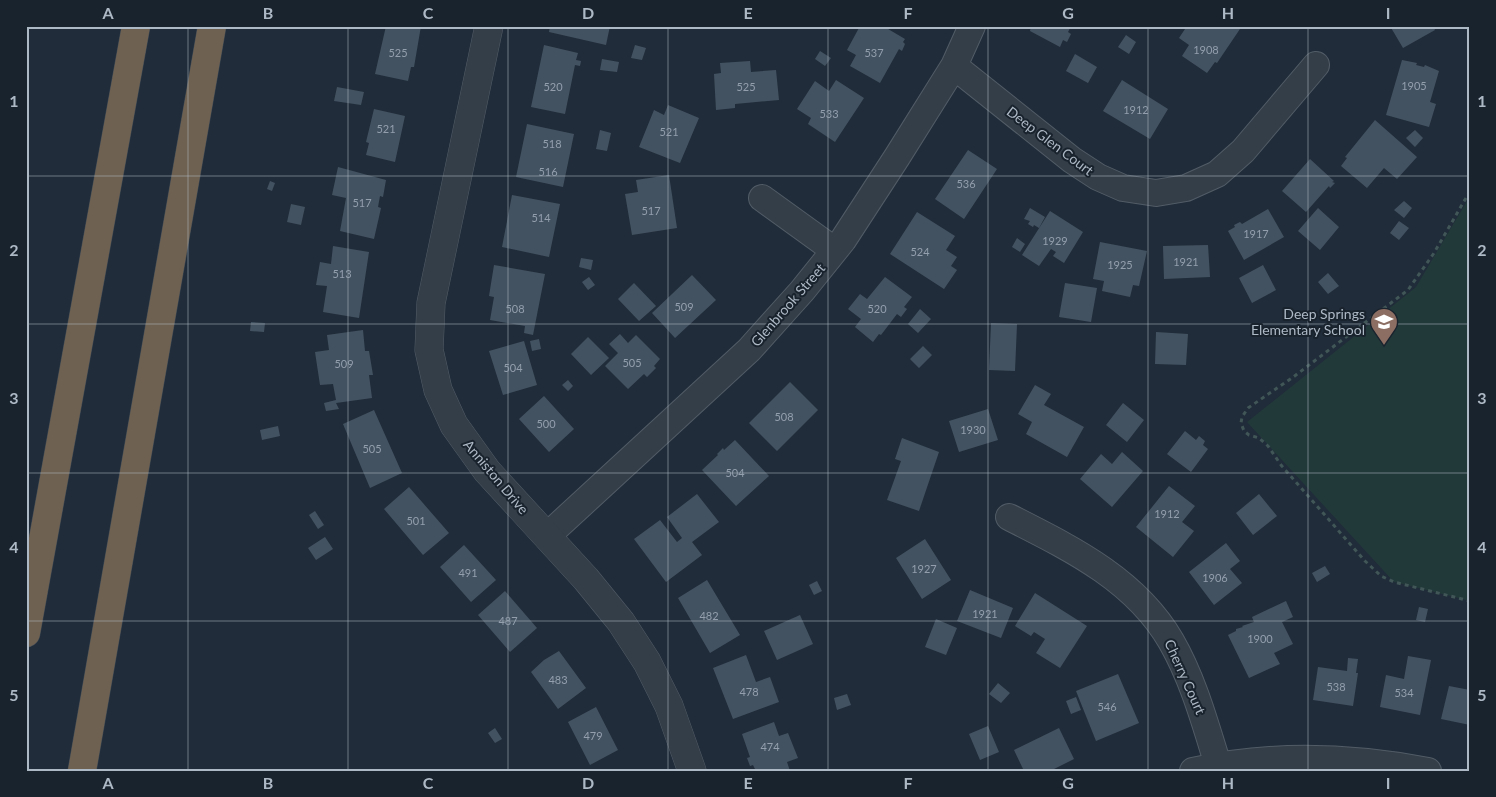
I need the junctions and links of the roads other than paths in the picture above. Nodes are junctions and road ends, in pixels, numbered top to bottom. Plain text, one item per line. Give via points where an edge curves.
1 (136, 26) edge
2 (212, 26) edge
3 (489, 26) edge
4 (972, 26) edge
5 (1316, 65) dead end
6 (954, 66) junction
7 (762, 198) dead end
8 (834, 250) junction
9 (1009, 517) dead end
10 (547, 536) junction
11 (26, 633) edge
12 (1218, 765) junction
13 (82, 771) edge
14 (692, 771) edge
15 (1193, 771) edge
16 (1428, 771) edge

1 - 11 highway
2 - 13 highway
3 - 10 street, Anniston Drive via 432,303 430,350 438,390 454,425 487,471
4 - 6 street, Glenbrook Street
5 - 6 street, Deep Glen Court via 1243,152 1217,174 1186,188 1156,192 1123,188 1098,177
6 - 8 street, Glenbrook Street
7 - 8 street
8 - 10 street, Glenbrook Street via 749,350
9 - 12 street, Cherry Court via 1099,566 1152,614 1171,641 1195,693
10 - 14 street, Anniston Drive via 621,622 647,662 669,706
12 - 15 street
12 - 16 street via 1277,758 1353,759

